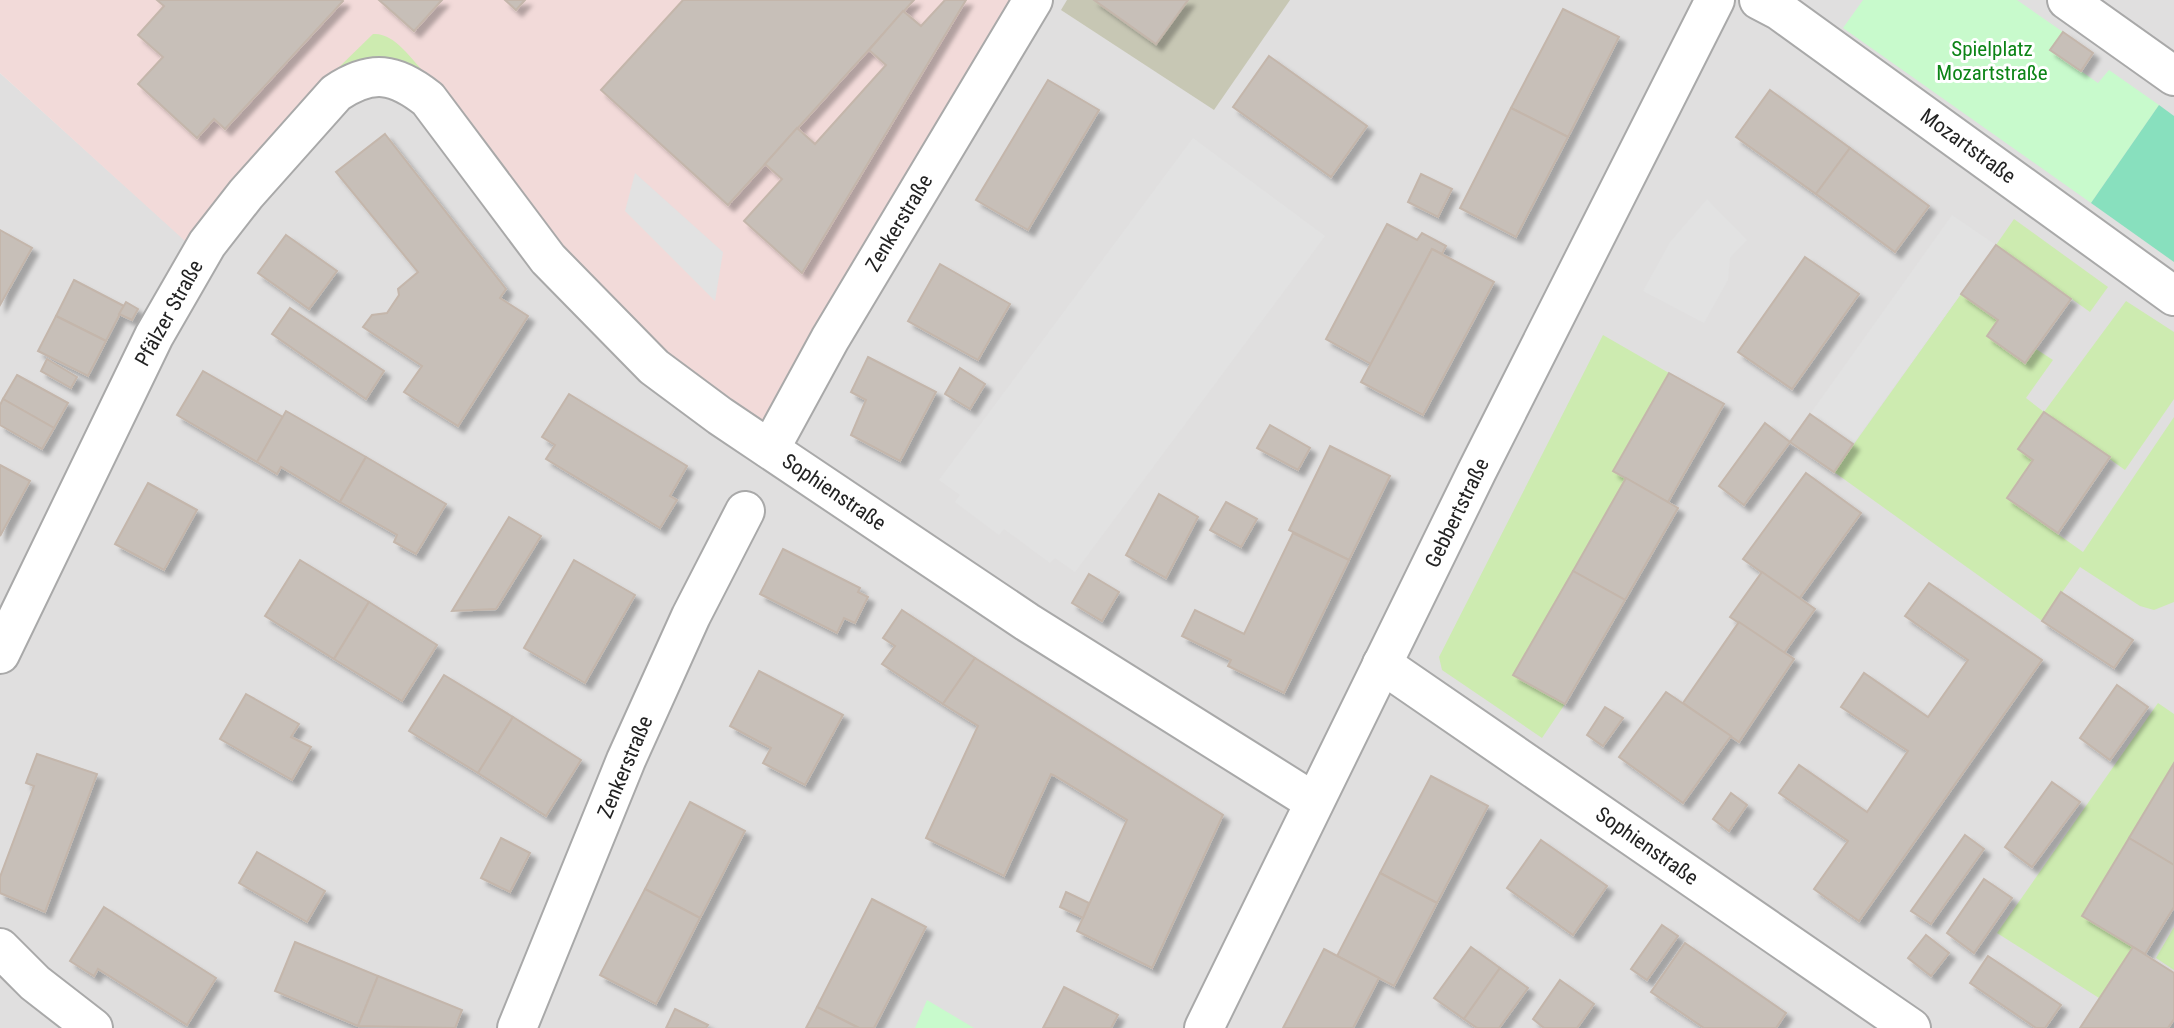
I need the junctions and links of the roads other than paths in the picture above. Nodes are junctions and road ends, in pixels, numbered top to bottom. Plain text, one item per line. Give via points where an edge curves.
1 (1033, 0) edge
2 (1714, 0) edge
3 (1759, 0) edge
4 (2067, 0) edge
5 (2174, 76) edge
6 (428, 99) joint
7 (2174, 296) edge
8 (770, 449) junction
9 (746, 511) dead end
10 (0, 654) edge
11 (1382, 664) junction
12 (1314, 802) junction
13 (0, 948) edge
14 (93, 1028) edge
15 (517, 1028) edge
16 (1204, 1028) edge
17 (1911, 1028) edge

1 - 8 street, Zenkerstraße via 830,339
2 - 11 street, Gebbertstraße
3 - 7 street, Mozartstraße
4 - 5 street
6 - 8 street, Sophienstraße via 548,259 598,314 654,367
6 - 10 street, Pfälzer Straße via 394,77 350,84 336,93 226,219 165,314
8 - 12 street, Sophienstraße via 1027,622
9 - 15 street, Zenkerstraße via 691,616 626,760
11 - 12 street, Gebbertstraße
11 - 17 street, Sophienstraße
12 - 16 street, Gebbertstraße
13 - 14 street via 35,983

